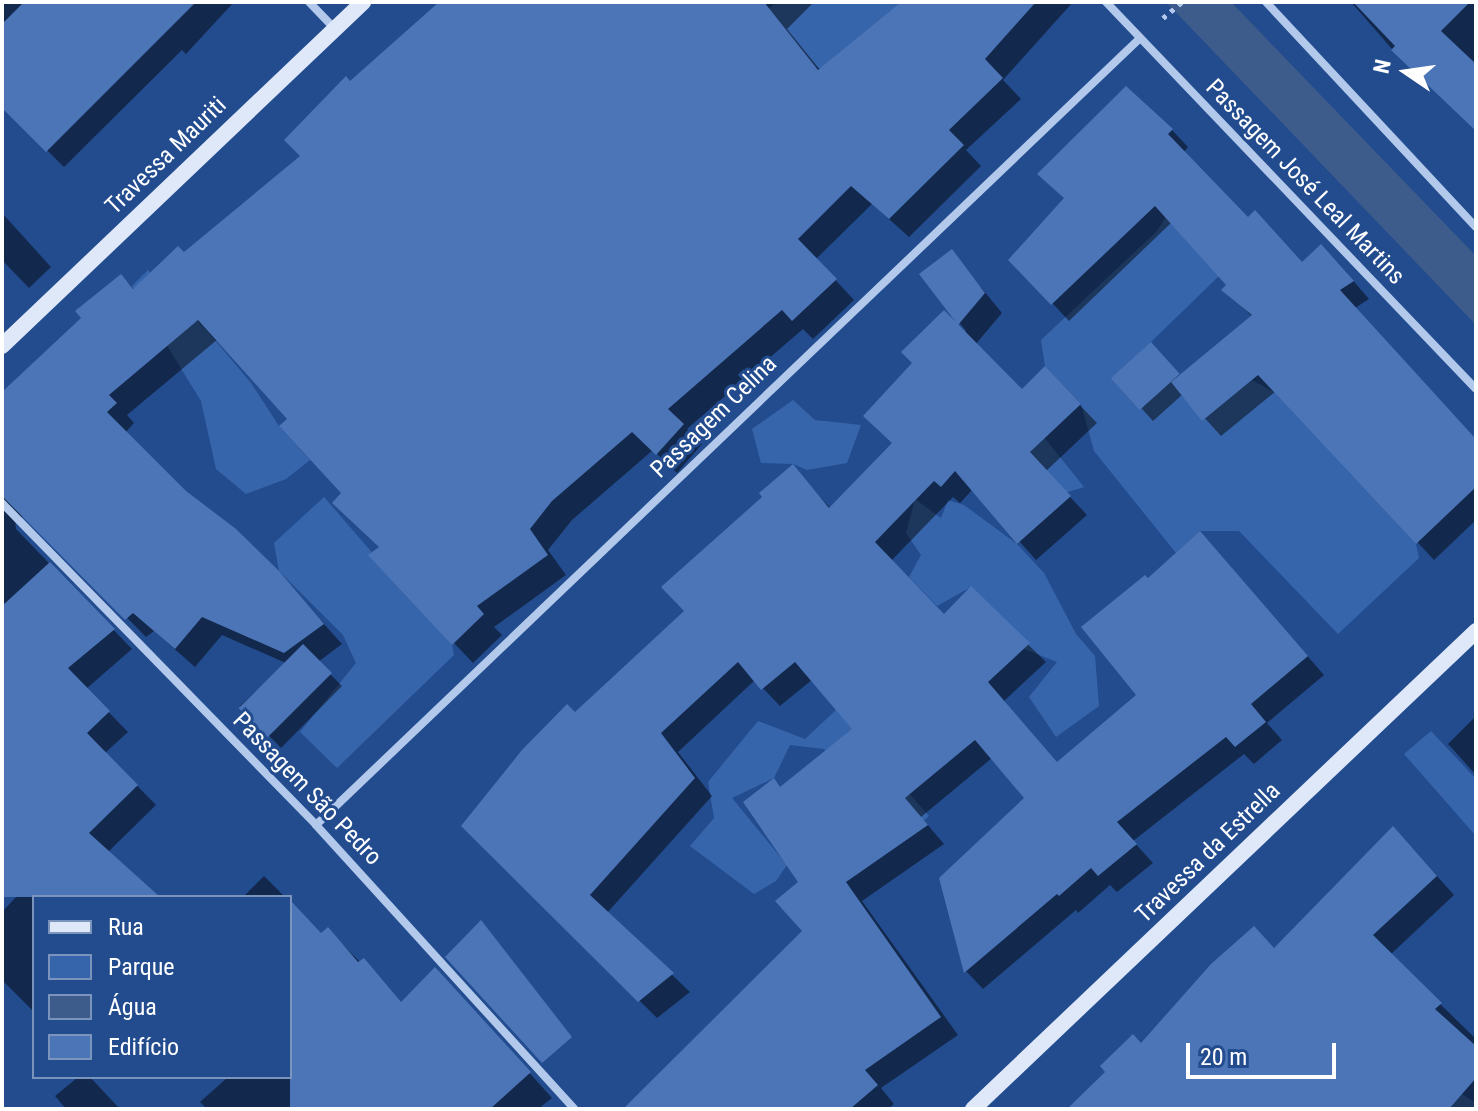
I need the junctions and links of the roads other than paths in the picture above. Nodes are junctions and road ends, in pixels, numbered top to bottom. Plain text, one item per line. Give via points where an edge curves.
1 (309, 2) edge
2 (363, 2) edge
3 (1106, 2) edge
4 (1266, 2) edge
5 (335, 29) junction
6 (1139, 39) junction
7 (1476, 227) edge
8 (2, 346) edge
9 (1476, 389) edge
10 (2, 503) edge
11 (1476, 631) edge
12 (316, 825) junction
13 (574, 1109) edge
14 (973, 1109) edge

1 - 5 street
2 - 5 street, Travessa Mauriti
3 - 6 street, Passagem José Leal Martins
4 - 7 street
5 - 8 street, Travessa Mauriti
6 - 9 street, Passagem José Leal Martins
6 - 12 street, Passagem Celina
10 - 12 street, Passagem São Pedro
11 - 14 street, Travessa da Estrella
12 - 13 street, Passagem São Pedro

